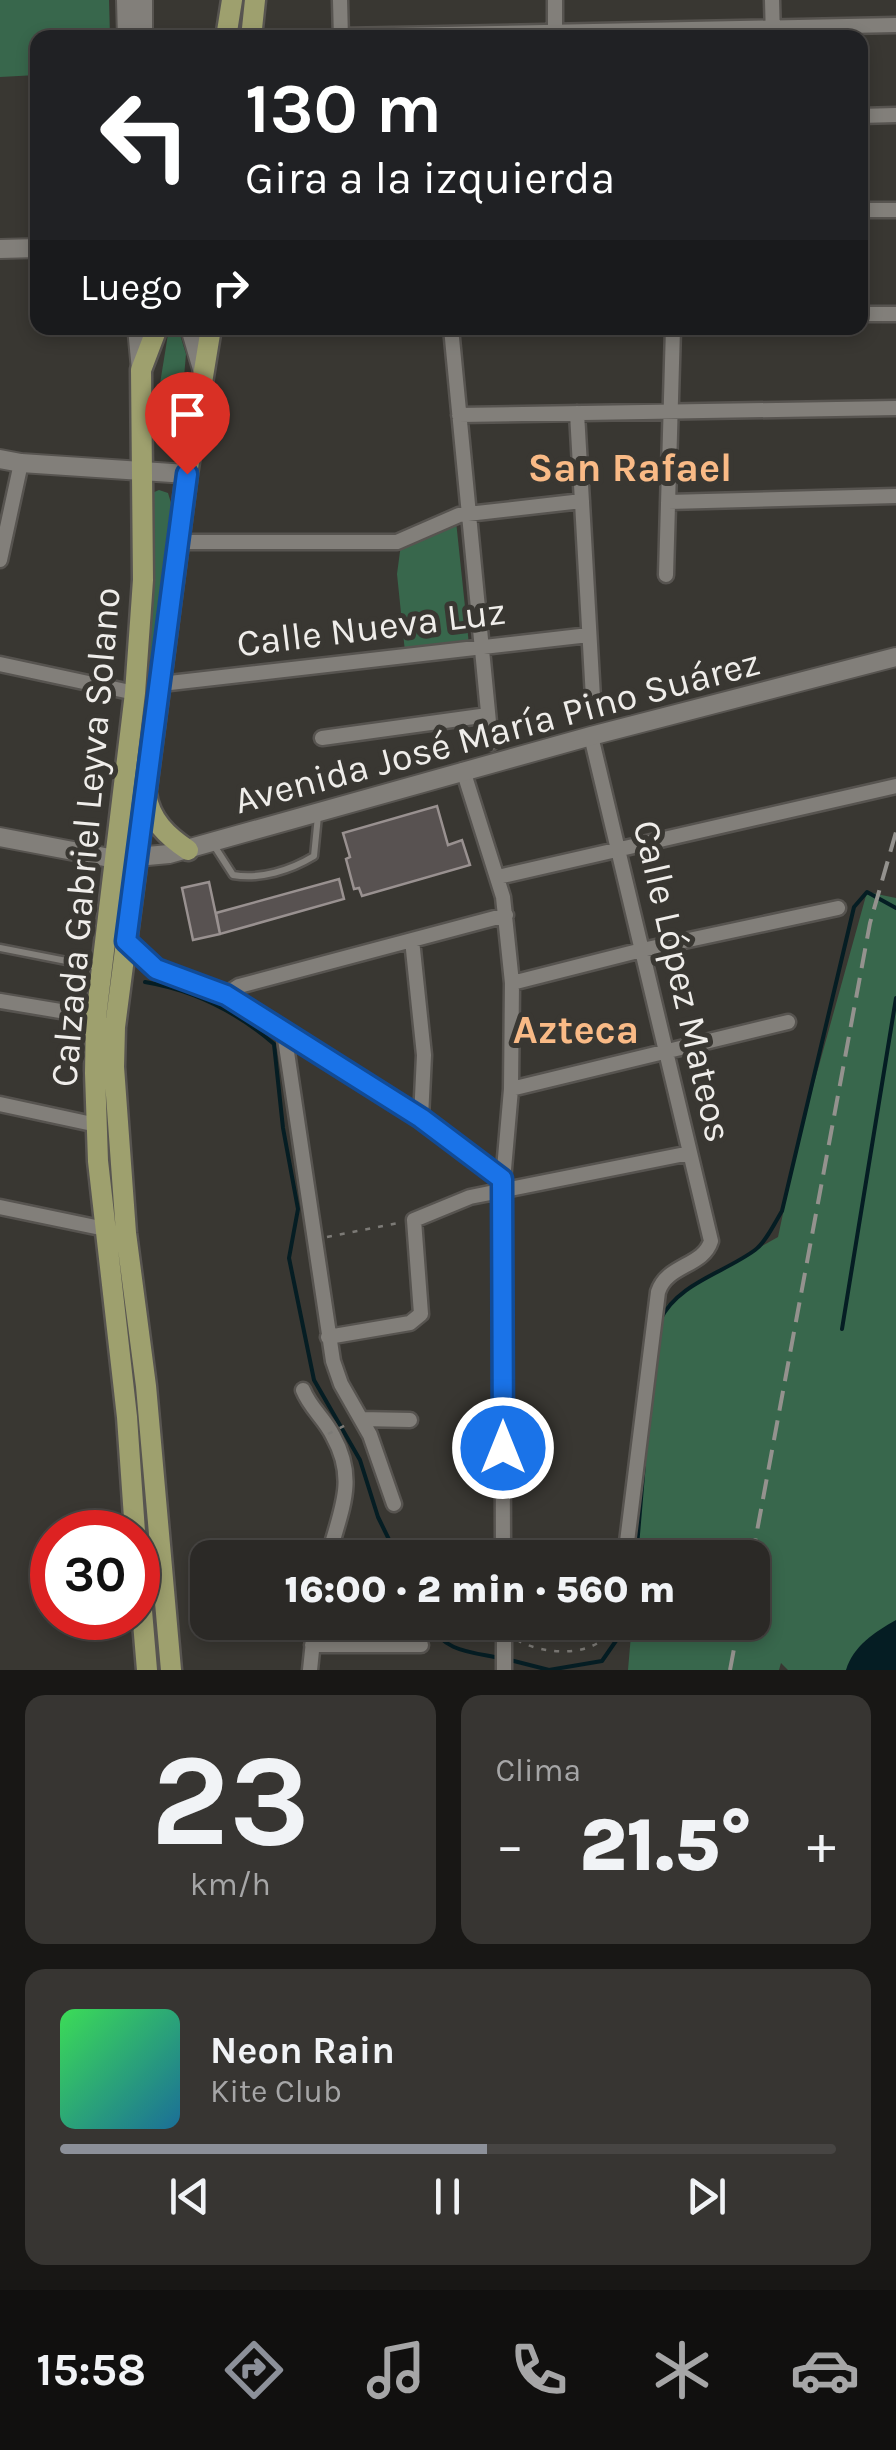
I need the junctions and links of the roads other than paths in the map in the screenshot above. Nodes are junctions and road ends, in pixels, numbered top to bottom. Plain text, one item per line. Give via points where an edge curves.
1 (126, 0) edge
2 (143, 0) edge
3 (232, 0) edge
4 (255, 0) edge
5 (340, 0) edge
6 (555, 0) edge
7 (772, 0) edge
8 (896, 25) edge
9 (127, 30) edge
10 (143, 30) edge
11 (227, 30) edge
12 (252, 30) edge
13 (341, 30) edge
14 (555, 30) edge
15 (773, 30) edge
16 (808, 30) edge
17 (896, 115) edge
18 (868, 116) edge
19 (868, 210) edge
20 (896, 210) edge
21 (30, 248) edge
22 (0, 249) edge
23 (868, 314) edge
24 (896, 314) edge
25 (138, 335) edge
26 (154, 335) edge
27 (192, 335) edge
28 (209, 335) edge
29 (451, 335) edge
30 (673, 335) edge
31 (202, 369) junction
32 (141, 370) junction
33 (896, 408) edge
34 (670, 412) junction
35 (577, 413) junction
36 (459, 415) junction
37 (0, 459) edge
38 (21, 463) junction
39 (141, 470) junction
40 (187, 474) junction
41 (896, 496) edge
42 (582, 501) junction
43 (668, 502) junction
44 (469, 514) junction
45 (180, 542) junction
46 (0, 560) edge
47 (666, 575) dead end
48 (589, 635) junction
49 (482, 648) junction
50 (896, 657) edge
51 (0, 664) edge
52 (161, 684) junction
53 (134, 693) junction
54 (592, 698) dead end
55 (488, 715) junction
56 (591, 736) junction
57 (322, 738) dead end
58 (491, 744) dead end
59 (463, 770) junction
60 (896, 786) edge
61 (146, 788) junction
62 (319, 812) junction
63 (0, 837) edge
64 (212, 843) junction
65 (188, 850) junction
66 (618, 850) junction
67 (125, 859) junction
68 (498, 877) junction
69 (838, 908) dead end
70 (506, 916) junction
71 (412, 940) junction
72 (126, 941) junction
73 (0, 948) edge
74 (642, 950) junction
75 (102, 968) junction
76 (512, 984) junction
77 (226, 995) junction
78 (0, 1000) edge
79 (96, 1017) junction
80 (788, 1022) dead end
81 (284, 1032) junction
82 (666, 1052) junction
83 (511, 1089) junction
84 (0, 1104) edge
85 (421, 1118) junction
86 (96, 1125) junction
87 (690, 1153) junction
88 (502, 1185) junction
89 (0, 1207) edge
90 (115, 1231) junction
91 (328, 1337) junction
92 (303, 1390) dead end
93 (410, 1420) dead end
94 (354, 1421) junction
95 (138, 1444) junction
96 (394, 1504) dead end
97 (136, 1510) edge
98 (333, 1540) edge
99 (503, 1540) edge
100 (627, 1540) edge
101 (144, 1640) edge
102 (313, 1640) edge
103 (504, 1640) edge
104 (421, 1644) dead end
105 (312, 1646) junction
106 (147, 1670) edge
107 (171, 1670) edge
108 (310, 1670) edge
109 (504, 1670) edge

1 - 9 street
2 - 10 street
3 - 11 main road
4 - 12 main road
5 - 13 street
6 - 14 street
7 - 15 street
8 - 16 street
17 - 18 street
19 - 20 street
21 - 22 street
23 - 24 street
25 - 32 street
26 - 32 main road, Calzada Gabriel Leyva Solano
27 - 31 street
28 - 31 main road, Calzada Gabriel Leyva Solano
29 - 36 street
30 - 34 street
31 - 40 main road, Calzada Gabriel Leyva Solano
32 - 39 main road, Calzada Gabriel Leyva Solano
33 - 34 street
34 - 35 street
34 - 43 street
35 - 36 street
35 - 42 street
36 - 44 street
37 - 38 street
38 - 39 street
38 - 46 street
39 - 40 street
39 - 53 main road, Calzada Gabriel Leyva Solano via 143,580
40 - 45 main road, Calzada Gabriel Leyva Solano
41 - 43 street
42 - 44 street
42 - 48 street
43 - 47 street
44 - 45 street via 397,542
44 - 49 street
45 - 52 main road, Calzada Gabriel Leyva Solano
48 - 49 street, Calle Nueva Luz
48 - 54 street
49 - 52 street, Calle Nueva Luz
49 - 55 street
50 - 56 street, Avenida José María Pino Suárez
51 - 53 street
52 - 61 main road, Calzada Gabriel Leyva Solano
53 - 67 main road, Calzada Gabriel Leyva Solano
55 - 57 street
55 - 58 street
56 - 59 street, Avenida José María Pino Suárez
56 - 66 street, Calle López Mateos
59 - 62 street, Avenida José María Pino Suárez
59 - 68 street
60 - 66 street
61 - 65 main road via 164,832
61 - 67 main road, Calzada Gabriel Leyva Solano
62 - 64 street, Avenida José María Pino Suárez
62 - 64 lane via 314,856 283,870 233,875
63 - 67 street
64 - 65 street, Avenida José María Pino Suárez
65 - 67 street, Avenida José María Pino Suárez
66 - 68 street
66 - 74 street, Calle López Mateos
67 - 72 main road, Calzada Gabriel Leyva Solano
67 - 75 main road, Calzada Gabriel Leyva Solano
68 - 70 street
69 - 74 street
70 - 71 street
70 - 76 street
71 - 77 street
71 - 85 street via 424,1054
72 - 77 street via 156,969
72 - 90 main road, Calzada Gabriel Leyva Solano via 115,1026
73 - 75 lane
74 - 76 street
74 - 82 street, Calle López Mateos
75 - 79 main road, Calzada Gabriel Leyva Solano
76 - 83 street
77 - 81 street
78 - 79 street
79 - 86 main road, Calzada Gabriel Leyva Solano
80 - 82 street
81 - 85 street
81 - 91 street
82 - 83 street
82 - 87 street, Calle López Mateos
83 - 88 street
84 - 86 street
85 - 88 street
86 - 90 main road, Calzada Gabriel Leyva Solano
87 - 88 street
87 - 100 street, Calle López Mateos via 711,1241 707,1252 664,1277 658,1292
88 - 91 street via 414,1220 421,1314 410,1323
88 - 99 street
89 - 90 street
90 - 95 main road, Calzada Gabriel Leyva Solano via 146,1386
91 - 94 street
92 - 98 street via 348,1472
93 - 94 street
94 - 96 street via 375,1447
95 - 97 main road, Calzada Gabriel Leyva Solano
95 - 107 main road, Calzada Gabriel Leyva Solano
101 - 106 main road
102 - 105 street
103 - 109 street
104 - 105 street
105 - 108 street

